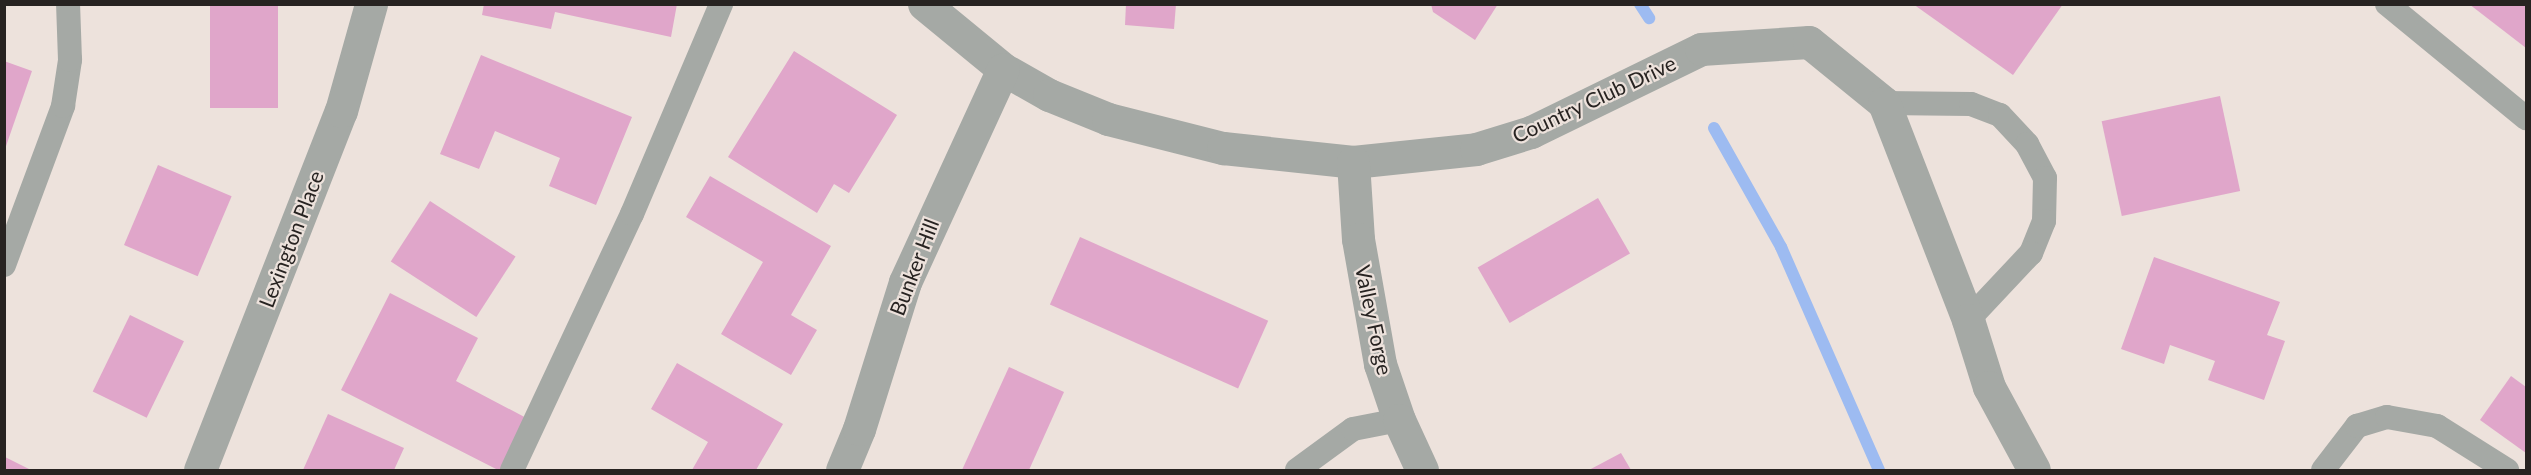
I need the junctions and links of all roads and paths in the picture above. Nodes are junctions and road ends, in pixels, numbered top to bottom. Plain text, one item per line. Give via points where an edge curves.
1 (68, 4) edge
2 (371, 4) edge
3 (721, 4) edge
4 (924, 4) edge
5 (2387, 4) edge
6 (1003, 69) junction
7 (1884, 103) junction
8 (2526, 118) edge
9 (1353, 162) junction
10 (4, 265) edge
11 (1968, 320) junction
12 (1399, 420) junction
13 (200, 471) edge
14 (512, 471) edge
15 (842, 471) edge
16 (1297, 471) edge
17 (1422, 471) edge
18 (2034, 471) edge
19 (2323, 471) edge
20 (2507, 471) edge

1 - 10 lane via 70,60 63,106
2 - 13 street, Lexington Place via 341,111
3 - 14 lane via 632,214
4 - 6 street, Country Club Drive
5 - 8 lane
6 - 9 street, Country Club Drive via 1049,95 1163,136 1223,148
6 - 15 street, Bunker Hill via 905,282
7 - 9 street, Country Club Drive via 1809,42 1701,49 1531,132 1476,149
7 - 11 street, Country Club Drive
7 - 11 lane via 1971,104 2000,115 2027,144 2045,178 2044,221 2031,253
9 - 12 street, Valley Forge via 1367,301 1380,364
11 - 18 street, Country Club Drive via 1989,387
12 - 16 lane via 1353,429
12 - 17 street, Valley Forge
19 - 20 lane via 2358,426 2387,417 2437,426

